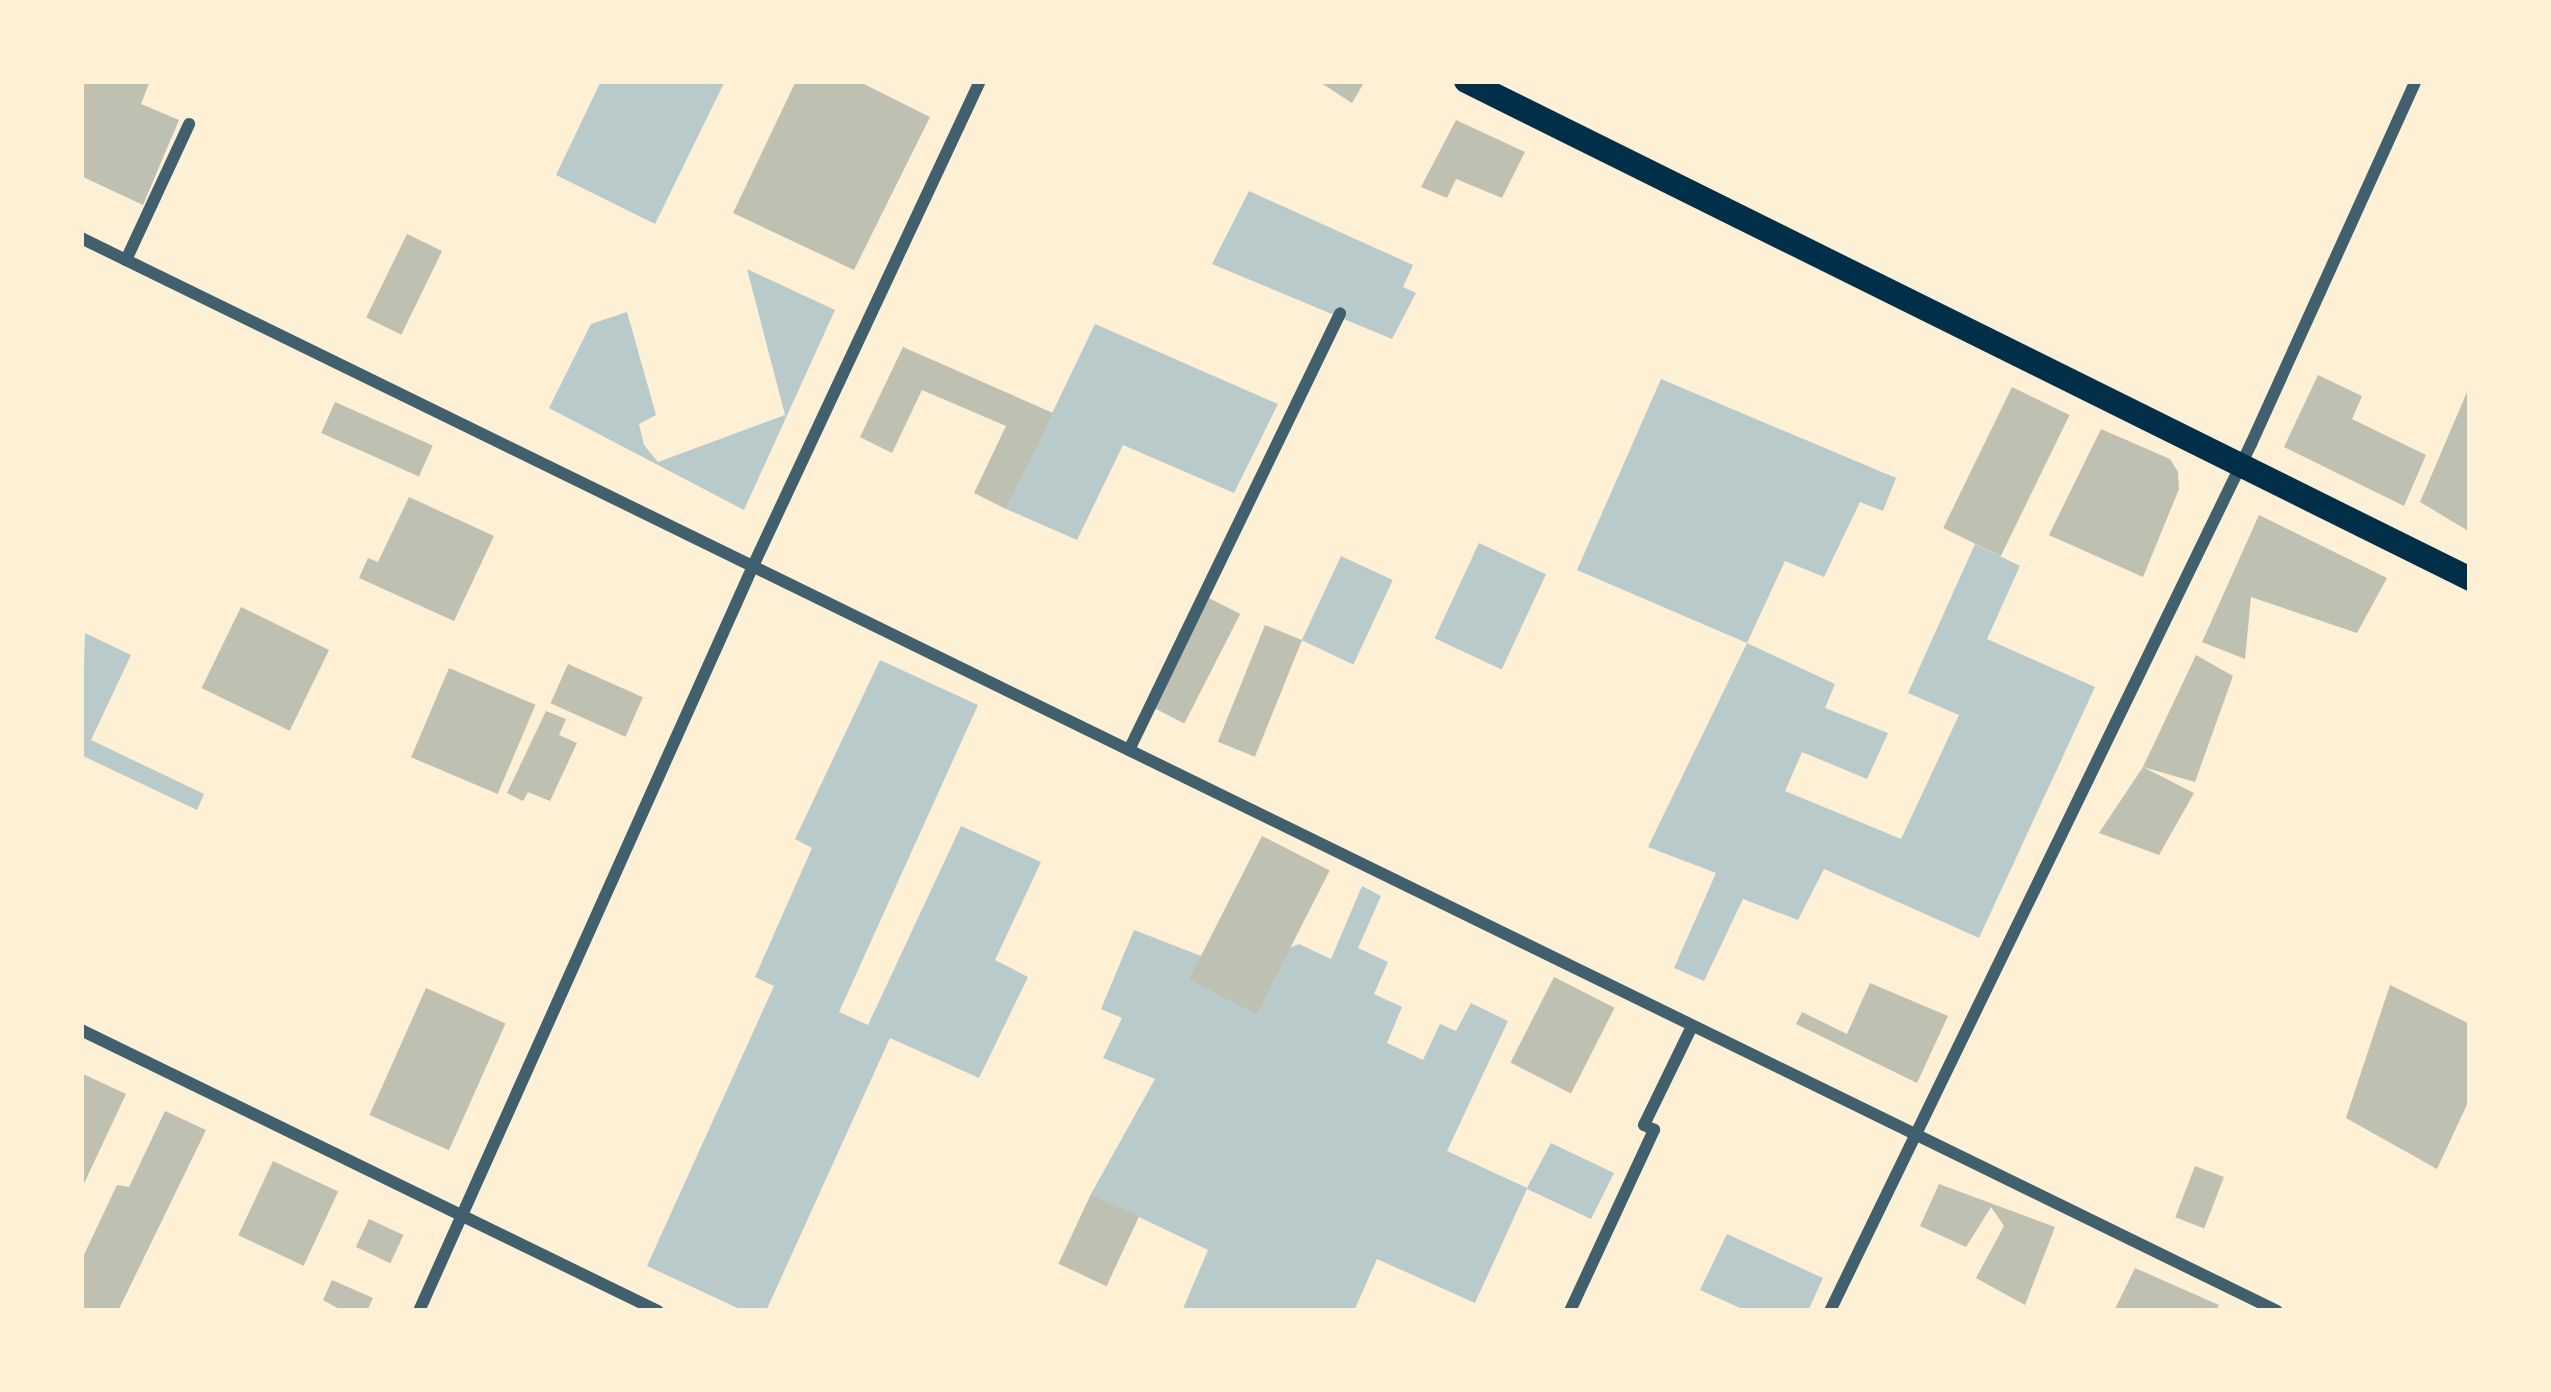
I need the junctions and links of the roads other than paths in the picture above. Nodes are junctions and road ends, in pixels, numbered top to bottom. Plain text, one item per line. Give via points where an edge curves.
1 (980, 81) edge
2 (1466, 81) edge
3 (2416, 81) edge
4 (188, 124) dead end
5 (81, 238) edge
6 (126, 260) junction
7 (1340, 313) dead end
8 (2238, 468) junction
9 (753, 566) junction
10 (2470, 579) edge
11 (1129, 750) junction
12 (1691, 1028) junction
13 (81, 1030) edge
14 (1916, 1134) junction
15 (464, 1216) junction
16 (419, 1311) edge
17 (658, 1311) edge
18 (1570, 1311) edge
19 (1829, 1311) edge
20 (2277, 1311) edge

1 - 9 street
2 - 8 main road
3 - 8 street
4 - 6 street
5 - 6 street
6 - 9 street
7 - 11 street
8 - 10 main road
8 - 14 street
9 - 11 street
9 - 15 street
11 - 12 street
12 - 14 street
12 - 18 street via 1644,1125 1654,1130
13 - 15 street
14 - 19 street
14 - 20 street
15 - 16 street
15 - 17 street

